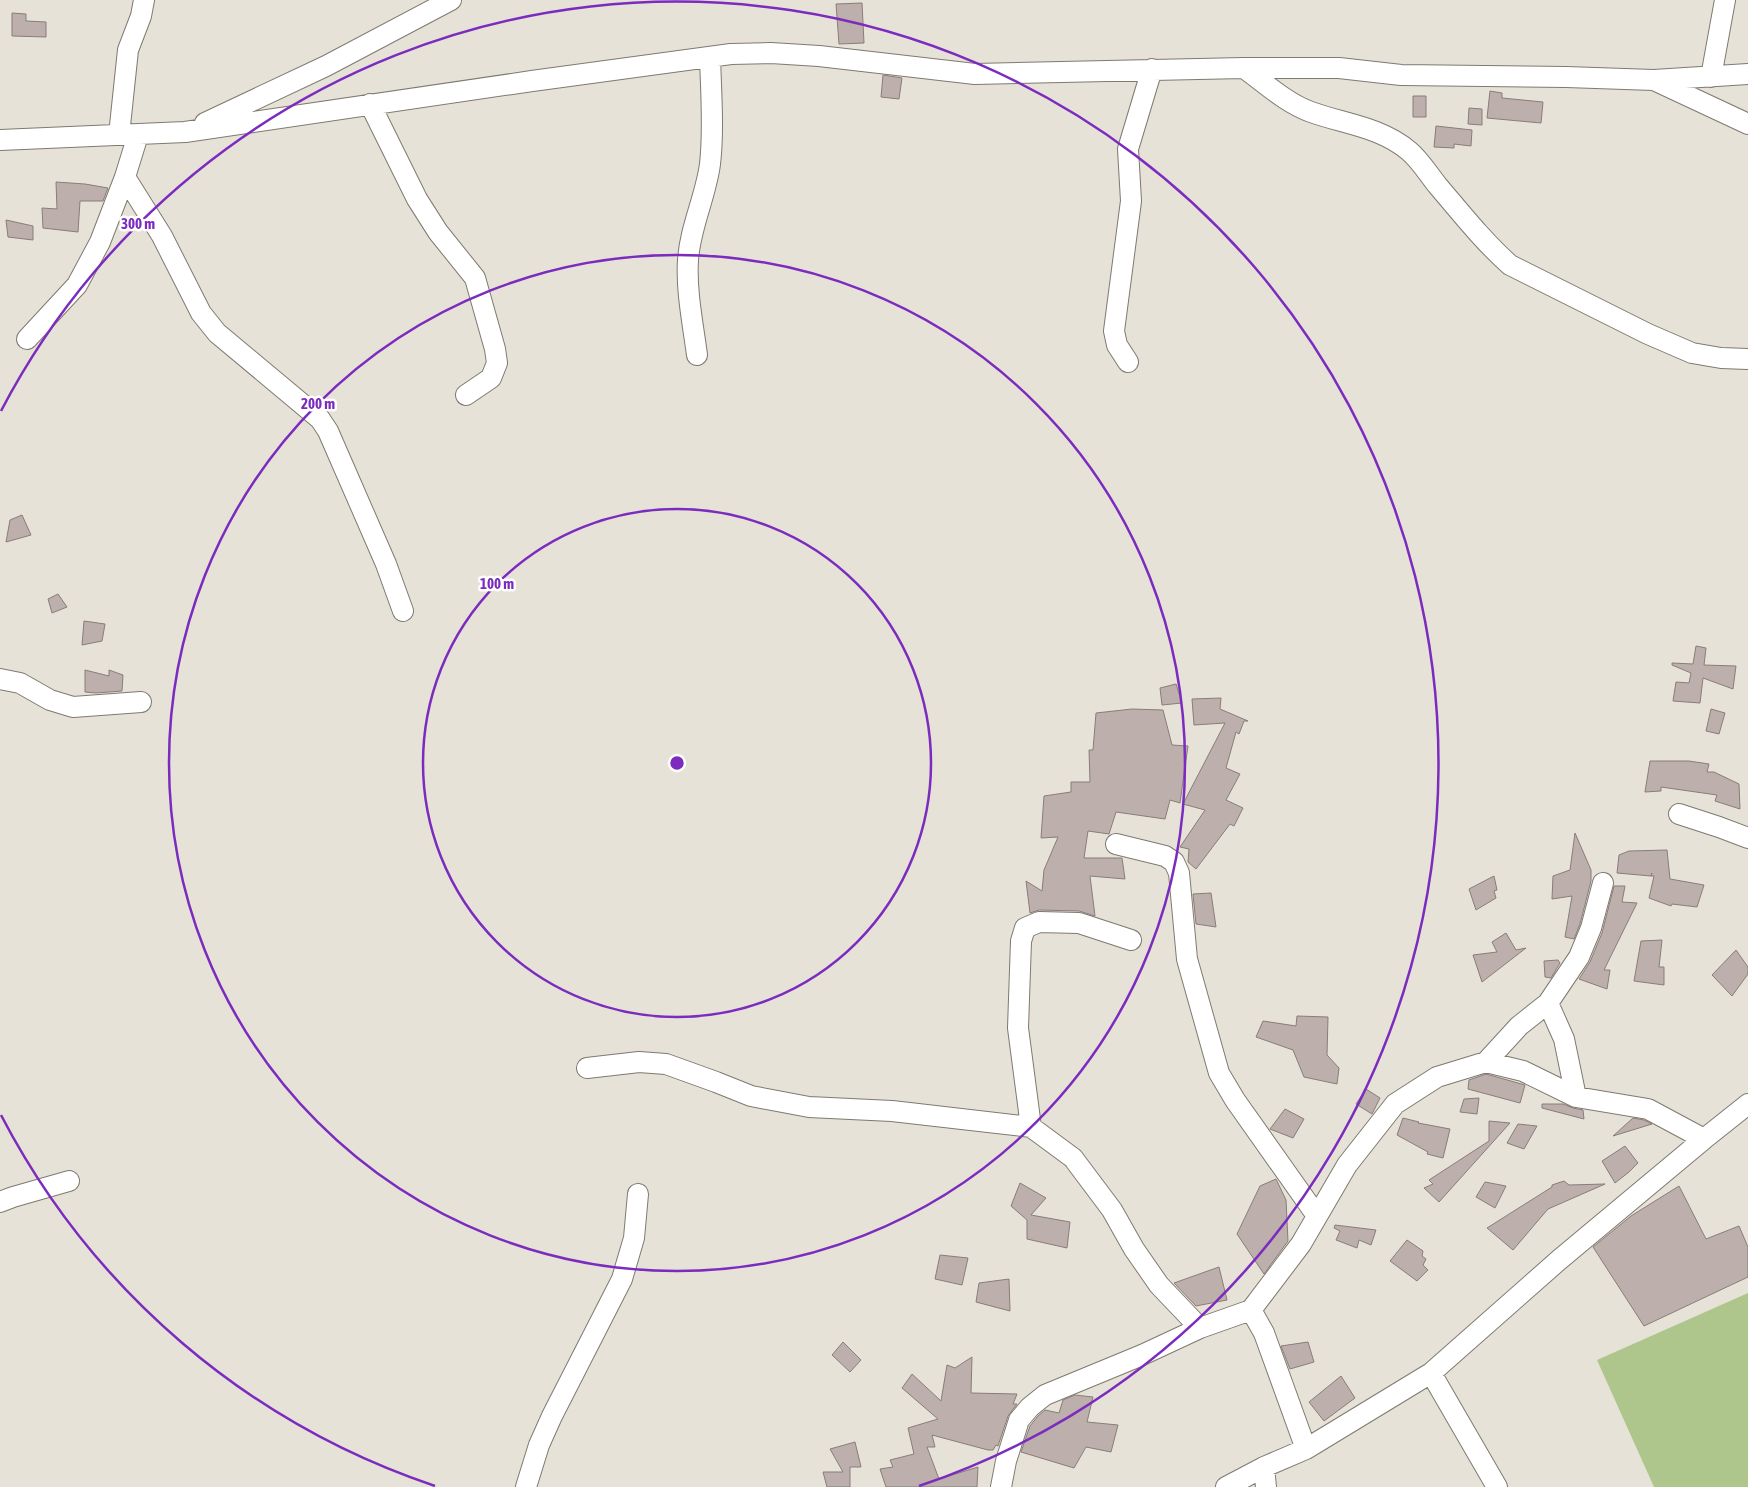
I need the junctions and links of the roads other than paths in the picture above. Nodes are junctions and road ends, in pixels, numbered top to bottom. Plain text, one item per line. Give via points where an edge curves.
1 (144, 0) edge
2 (452, 0) edge
3 (1725, 0) edge
4 (710, 57) junction
5 (1244, 68) junction
6 (1152, 69) junction
7 (1748, 74) edge
8 (1711, 76) junction
9 (1654, 80) junction
10 (370, 104) junction
11 (1748, 124) edge
12 (186, 132) junction
13 (128, 135) junction
14 (0, 140) edge
15 (124, 177) junction
16 (27, 339) dead end
17 (696, 355) dead end
18 (1748, 359) edge
19 (1128, 362) dead end
20 (466, 395) dead end
21 (403, 611) dead end
22 (0, 680) edge
23 (141, 702) dead end
24 (1680, 814) dead end
25 (1748, 838) edge
26 (1116, 844) dead end
27 (1603, 883) dead end
28 (1131, 940) dead end
29 (1548, 1003) junction
30 (1486, 1062) junction
31 (587, 1068) dead end
32 (1576, 1097) junction
33 (1748, 1104) edge
34 (1031, 1127) junction
35 (1704, 1139) junction
36 (69, 1181) dead end
37 (638, 1194) dead end
38 (0, 1202) edge
39 (1317, 1216) junction
40 (1252, 1310) junction
41 (1200, 1328) junction
42 (1431, 1373) junction
43 (1306, 1449) junction
44 (1264, 1467) junction
45 (526, 1487) edge
46 (1001, 1487) edge
47 (1226, 1487) edge
48 (1266, 1487) edge
49 (1497, 1487) edge

1 - 13 street via 128,50
2 - 12 street via 326,66
3 - 8 street
4 - 6 street via 771,53 819,56 975,74
4 - 10 street
4 - 17 street via 710,164 688,258
5 - 6 street
5 - 9 street via 1339,68 1401,75
5 - 18 street via 1309,112 1370,129 1410,151 1456,208 1510,265 1692,353
6 - 19 street via 1128,149 1131,201 1114,331 1117,345
7 - 8 street
8 - 9 street
9 - 11 street
10 - 12 street
10 - 20 street via 417,198 438,232 475,278 497,363 491,378
12 - 13 street
13 - 14 street
13 - 15 street
15 - 16 street via 100,242 77,285
15 - 21 street via 162,236 202,313 218,334 320,419 328,431
22 - 23 street via 20,683 50,700 74,707
24 - 25 street
26 - 39 street via 1165,856 1174,862 1179,873 1187,959 1220,1073 1235,1100
27 - 29 street via 1579,957
28 - 34 street via 1079,923 1039,922 1025,928 1020,941 1018,1028
29 - 30 street via 1519,1026
29 - 32 street via 1564,1039
30 - 32 street via 1523,1071
30 - 39 street via 1437,1077 1395,1104 1347,1165
31 - 34 street via 639,1062 666,1064 751,1096 809,1108 892,1111
32 - 35 street via 1648,1109
33 - 35 street
34 - 41 street via 1073,1158 1112,1210 1159,1285
35 - 42 street
36 - 38 street
37 - 45 street via 634,1238 622,1279 552,1416
39 - 40 street via 1302,1244
40 - 41 street
40 - 43 street via 1264,1333
41 - 46 street via 1045,1395 1019,1420
42 - 43 street
42 - 49 street
43 - 44 street
44 - 47 street
44 - 48 street

